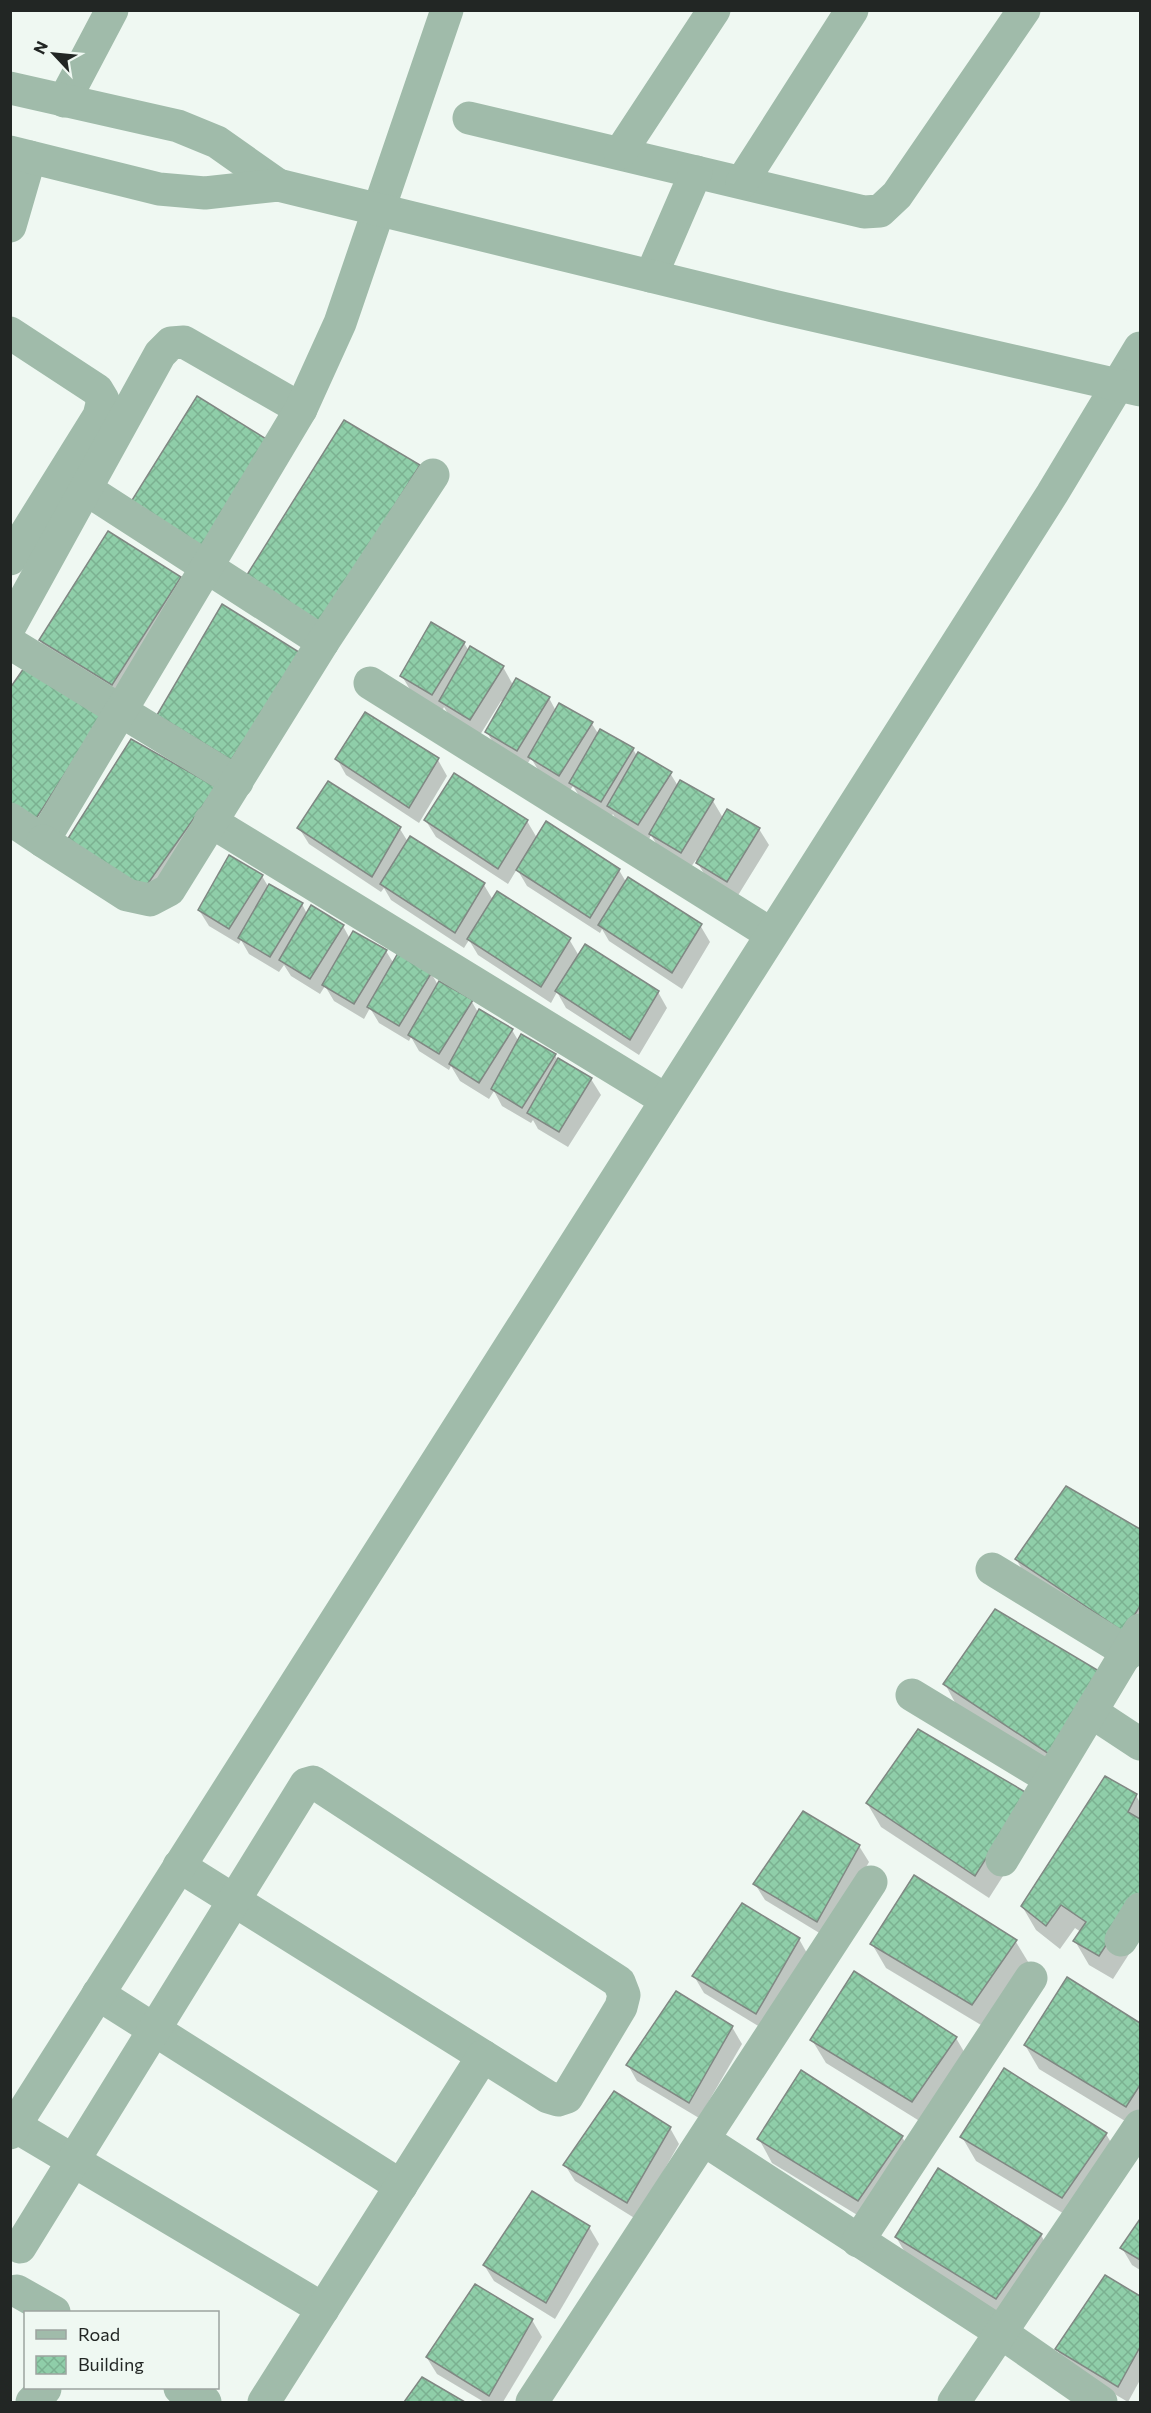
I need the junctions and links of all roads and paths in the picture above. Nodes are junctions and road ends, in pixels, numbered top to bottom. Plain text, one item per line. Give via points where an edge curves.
1 (112, 10) edge
2 (447, 10) edge
3 (714, 10) edge
4 (852, 10) edge
5 (1021, 12) edge
6 (10, 88) edge
7 (64, 100) junction
8 (469, 118) dead end
9 (620, 153) junction
10 (20, 154) edge
11 (696, 172) junction
12 (742, 182) junction
13 (278, 185) junction
14 (381, 211) junction
15 (10, 226) edge
16 (651, 276) junction
17 (10, 333) edge
18 (1140, 348) edge
19 (1129, 387) edge
20 (300, 409) junction
21 (433, 475) dead end
22 (86, 489) junction
23 (15, 542) edge
24 (207, 568) junction
25 (10, 626) edge
26 (323, 642) junction
27 (10, 643) edge
28 (370, 683) dead end
29 (123, 710) junction
30 (237, 782) junction
31 (10, 819) edge
32 (210, 821) junction
33 (43, 841) junction
34 (771, 934) junction
35 (666, 1100) junction
36 (992, 1569) dead end
37 (1135, 1641) edge
38 (912, 1695) dead end
39 (1093, 1713) junction
40 (1140, 1744) edge
41 (1049, 1779) junction
42 (1002, 1860) dead end
43 (179, 1866) junction
44 (871, 1882) dead end
45 (234, 1901) junction
46 (1140, 1909) edge
47 (1121, 1940) dead end
48 (1031, 1978) dead end
49 (98, 1994) junction
50 (155, 2030) junction
51 (483, 2056) junction
52 (1140, 2126) edge
53 (13, 2129) edge
54 (704, 2140) junction
55 (73, 2161) junction
56 (401, 2186) junction
57 (858, 2241) junction
58 (20, 2247) dead end
59 (17, 2291) dead end
60 (323, 2309) junction
61 (51, 2311) edge
62 (1000, 2332) junction
63 (182, 2389) edge
64 (541, 2399) edge
65 (205, 2403) edge
66 (264, 2403) edge
67 (954, 2403) edge
68 (1101, 2403) edge

1 - 7 street
2 - 14 street
3 - 9 street
4 - 12 street
5 - 12 street via 897,195 880,211 864,212
6 - 7 street
7 - 13 street via 178,126 217,142
8 - 9 street
9 - 11 street
10 - 13 street via 159,189 205,193
10 - 15 street
11 - 12 street
11 - 16 street
13 - 14 street
14 - 16 street
14 - 20 street via 340,322
16 - 19 street
17 - 23 street via 98,390 103,400 99,416
18 - 19 street
19 - 34 street via 1052,494
20 - 22 street via 184,342 171,343 160,354
20 - 24 street
21 - 26 street
22 - 24 street
22 - 25 street
24 - 26 street
24 - 29 street
26 - 30 street
27 - 29 street
28 - 34 street
29 - 30 street
29 - 33 street
30 - 32 street
31 - 33 street
32 - 33 street via 169,890 150,900 127,895
32 - 35 street
34 - 35 street
35 - 43 street
36 - 37 street
37 - 39 street
38 - 41 street
39 - 40 street
39 - 41 street
41 - 42 street
43 - 45 street
43 - 49 street
44 - 54 street
45 - 50 street
45 - 51 street
45 - 51 street via 306,1784 313,1782 619,1982 624,1995 621,2007 567,2097 549,2097
46 - 47 street
48 - 57 street
49 - 50 street
49 - 53 street
50 - 55 street
50 - 56 street
51 - 56 street
52 - 62 street
53 - 55 street
54 - 57 street
54 - 64 street
55 - 58 street
55 - 60 street
56 - 60 street
57 - 62 street
59 - 61 street
60 - 66 street
62 - 67 street
62 - 68 street
63 - 65 street

